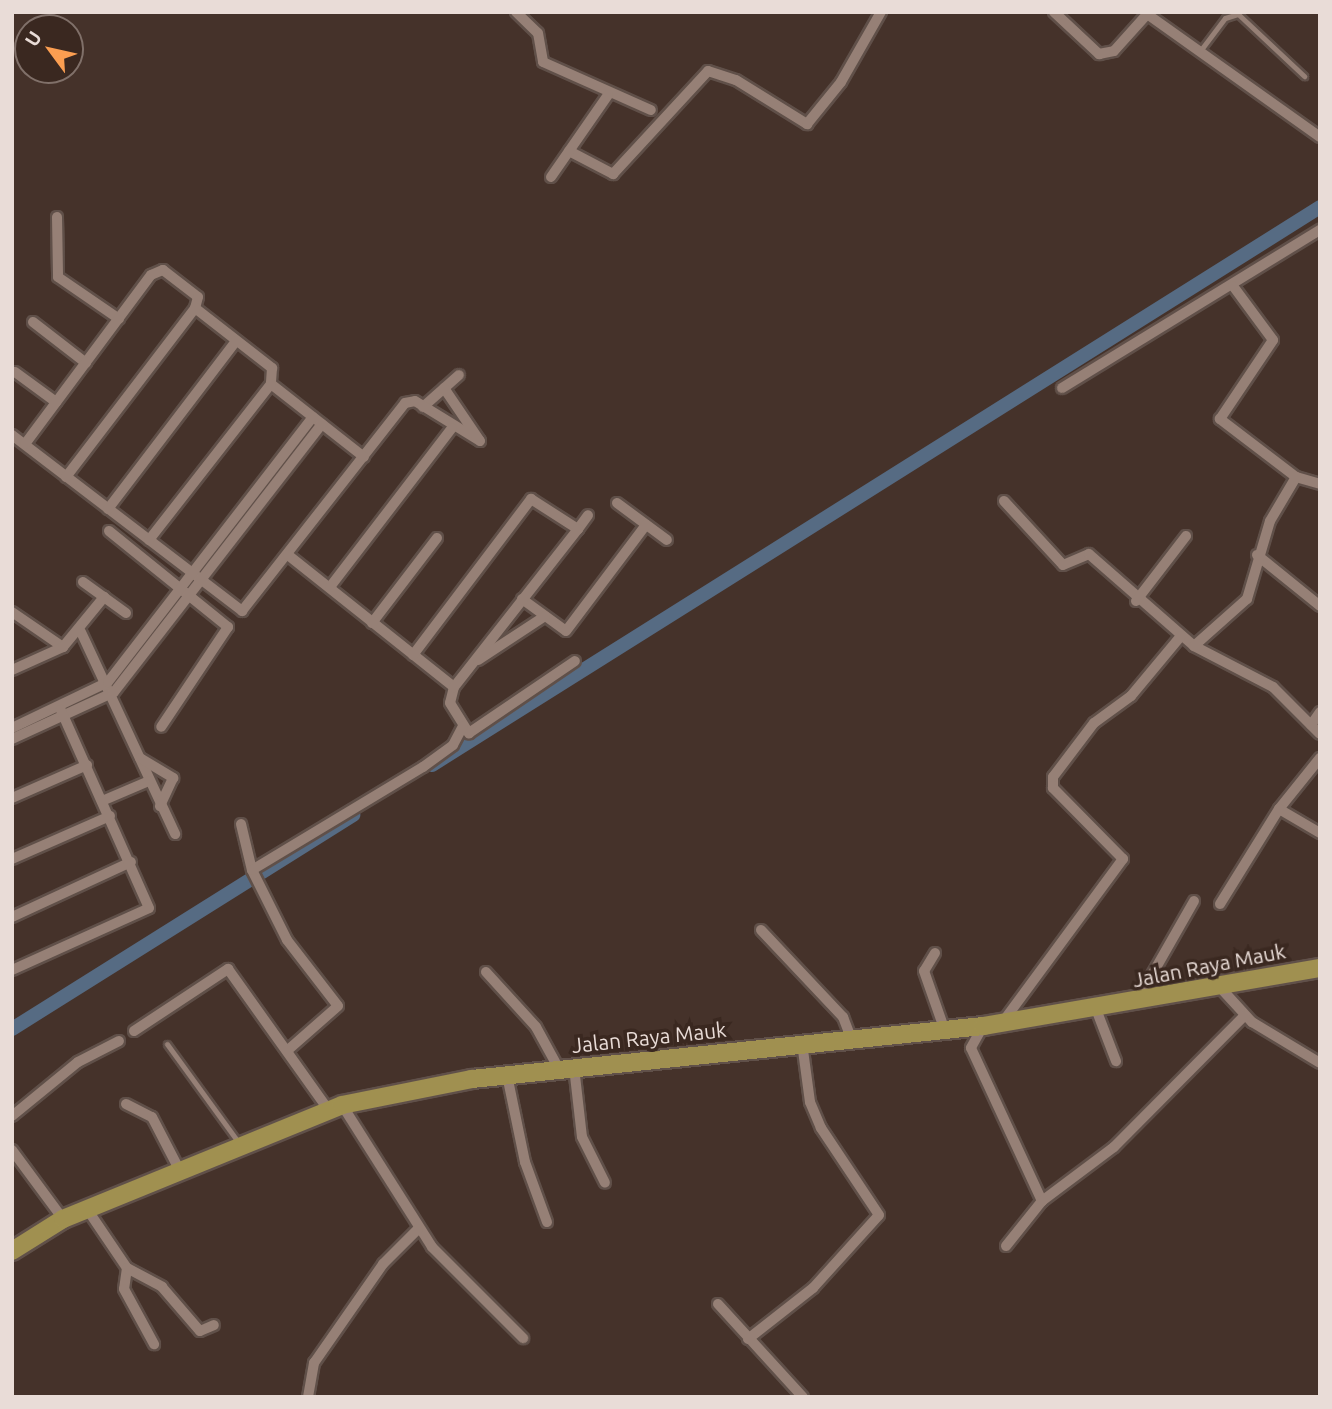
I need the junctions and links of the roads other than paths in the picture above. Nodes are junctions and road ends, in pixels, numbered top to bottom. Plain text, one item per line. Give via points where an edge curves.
1 (516, 12) edge
2 (881, 12) edge
3 (1054, 12) edge
4 (1148, 13) edge
5 (1198, 54) junction
6 (1304, 76) dead end
7 (608, 95) junction
8 (651, 110) dead end
9 (1320, 137) edge
10 (569, 150) junction
11 (551, 177) dead end
12 (57, 217) dead end
13 (1320, 230) edge
14 (1233, 286) junction
15 (195, 308) junction
16 (119, 319) junction
17 (33, 322) dead end
18 (236, 341) junction
19 (86, 363) junction
20 (15, 372) dead end
21 (459, 375) dead end
22 (271, 384) junction
23 (444, 388) junction
24 (1062, 388) dead end
25 (56, 402) junction
26 (423, 407) junction
27 (317, 421) junction
28 (452, 428) junction
29 (12, 435) edge
30 (25, 444) junction
31 (364, 457) junction
32 (66, 477) junction
33 (1296, 477) junction
34 (1320, 485) edge
35 (1004, 501) dead end
36 (617, 503) dead end
37 (108, 509) junction
38 (588, 515) dead end
39 (646, 525) junction
40 (578, 529) junction
41 (109, 531) dead end
42 (1186, 536) dead end
43 (437, 538) dead end
44 (149, 540) junction
45 (667, 540) dead end
46 (288, 555) junction
47 (1257, 555) junction
48 (196, 578) junction
49 (83, 582) dead end
50 (330, 587) junction
51 (188, 589) junction
52 (104, 597) junction
53 (522, 598) junction
54 (1136, 601) junction
55 (1320, 606) edge
56 (12, 612) edge
57 (126, 614) dead end
58 (545, 616) junction
59 (372, 623) junction
60 (80, 632) junction
61 (1181, 636) junction
62 (1194, 646) junction
63 (63, 647) junction
64 (413, 655) junction
65 (575, 661) dead end
66 (470, 665) junction
67 (12, 670) edge
68 (108, 682) junction
69 (454, 687) junction
70 (114, 692) junction
71 (62, 712) junction
72 (1320, 712) edge
73 (1311, 725) junction
74 (463, 726) junction
75 (161, 727) dead end
76 (12, 728) edge
77 (1320, 734) edge
78 (12, 739) edge
79 (140, 758) junction
80 (1320, 758) edge
81 (87, 765) junction
82 (149, 781) junction
83 (12, 798) edge
84 (102, 801) junction
85 (160, 806) junction
86 (1279, 809) junction
87 (110, 816) junction
88 (241, 824) dead end
89 (174, 834) dead end
90 (1320, 834) edge
91 (12, 859) edge
92 (131, 862) junction
93 (254, 873) junction
94 (1194, 901) dead end
95 (1220, 904) dead end
96 (12, 917) edge
97 (761, 930) dead end
98 (935, 953) dead end
99 (1320, 968) edge
100 (12, 970) edge
101 (486, 972) dead end
102 (1217, 984) junction
103 (1137, 1001) junction
104 (1096, 1009) junction
105 (1244, 1016) junction
106 (1002, 1023) junction
107 (983, 1026) junction
108 (944, 1028) junction
109 (134, 1031) dead end
110 (851, 1038) junction
111 (119, 1041) dead end
112 (802, 1043) junction
113 (167, 1044) dead end
114 (288, 1050) junction
115 (1116, 1061) dead end
116 (1320, 1063) edge
117 (567, 1068) junction
118 (507, 1075) junction
119 (126, 1104) dead end
120 (336, 1108) junction
121 (12, 1116) edge
122 (241, 1146) junction
123 (12, 1150) edge
124 (179, 1169) junction
125 (606, 1182) dead end
126 (1042, 1201) junction
127 (87, 1209) junction
128 (64, 1219) junction
129 (547, 1222) dead end
130 (418, 1229) junction
131 (1006, 1246) dead end
132 (12, 1251) edge
133 (127, 1268) junction
134 (718, 1304) dead end
135 (214, 1325) dead end
136 (523, 1338) dead end
137 (748, 1339) junction
138 (154, 1344) dead end
139 (308, 1397) edge
140 (803, 1397) edge

1 - 7 street via 538,33 543,62
2 - 10 street via 841,82 807,124 736,80 708,71 613,174
3 - 4 street via 1098,54 1114,51
4 - 5 street
5 - 6 lane via 1225,18 1238,14
5 - 9 street
7 - 8 street
7 - 10 street
10 - 11 street
12 - 16 street via 58,277
13 - 14 street
14 - 24 street
14 - 33 street via 1273,340 1220,419
15 - 16 street via 198,297 157,271
15 - 18 street
15 - 32 street
16 - 19 street
17 - 19 street
18 - 22 street via 275,372
18 - 37 street
19 - 25 street
20 - 25 street
21 - 23 street
22 - 27 street
22 - 44 street
23 - 26 street
23 - 28 street via 480,441
25 - 30 street
26 - 28 street
26 - 31 street via 405,403
27 - 31 street
27 - 48 street
28 - 50 street
29 - 30 street
30 - 32 street
31 - 46 street
32 - 37 street
33 - 34 street
33 - 47 street
35 - 54 street via 1063,565 1086,552
36 - 39 street
37 - 44 street
38 - 40 street
39 - 45 street
39 - 58 street via 566,631
40 - 53 street
40 - 64 street via 531,499
41 - 51 street
42 - 54 street
43 - 59 street
44 - 48 street
46 - 48 street via 246,610
46 - 50 street
47 - 55 street
47 - 62 street via 1247,598
48 - 51 street
49 - 52 street
50 - 59 street
51 - 68 street
51 - 70 street
51 - 75 street via 229,631
52 - 57 street
52 - 60 street
53 - 58 street
53 - 66 street
54 - 61 street
56 - 63 street
58 - 66 street
59 - 64 street
60 - 63 street
60 - 68 street
61 - 62 street
61 - 106 street via 1131,695 1094,723 1053,777 1060,796 1124,859
62 - 73 street via 1273,687
63 - 67 street
64 - 69 street
65 - 74 street via 469,733
66 - 69 street
68 - 70 street
68 - 71 street
69 - 74 street via 450,703
70 - 71 street
70 - 79 street
71 - 76 street
71 - 78 street
71 - 81 street
72 - 73 street
73 - 77 street
74 - 93 street via 453,745 423,767
79 - 82 street
79 - 85 street via 173,778
80 - 86 street
81 - 83 street
81 - 84 street
82 - 84 street
82 - 85 street
84 - 87 street
85 - 89 street
86 - 90 street
86 - 95 street
87 - 91 street
87 - 92 street
88 - 93 street
92 - 96 street
92 - 100 street via 149,905 146,913
93 - 114 street via 287,940 338,1006
94 - 103 street
97 - 110 street via 843,1017
98 - 108 street via 925,971
99 - 102 main road, Jalan Raya Mauk
101 - 117 street
102 - 103 main road, Jalan Raya Mauk
102 - 105 street
103 - 104 main road, Jalan Raya Mauk
104 - 106 main road, Jalan Raya Mauk
104 - 115 street
105 - 116 street
105 - 126 street via 1114,1147
106 - 107 main road, Jalan Raya Mauk
107 - 108 main road, Jalan Raya Mauk
107 - 126 street via 971,1048
108 - 110 main road, Jalan Raya Mauk
109 - 114 street via 228,968
110 - 112 main road, Jalan Raya Mauk
111 - 121 street via 78,1062
112 - 117 main road, Jalan Raya Mauk
112 - 137 street via 810,1102 821,1128 879,1215 813,1288
113 - 122 lane
114 - 120 street
117 - 118 main road, Jalan Raya Mauk
117 - 125 street via 582,1137
118 - 120 main road, Jalan Raya Mauk
118 - 129 street via 525,1162
119 - 124 street via 152,1117
120 - 122 main road, Jalan Raya Mauk
120 - 130 street
122 - 124 main road, Jalan Raya Mauk
123 - 128 street
124 - 127 main road, Jalan Raya Mauk
126 - 131 street
127 - 128 main road, Jalan Raya Mauk
127 - 133 street
128 - 132 main road, Jalan Raya Mauk
130 - 136 street
130 - 139 street via 389,1256 314,1363
133 - 135 street via 162,1287 200,1331
133 - 138 street via 124,1289
134 - 137 street
137 - 140 street via 803,1389

